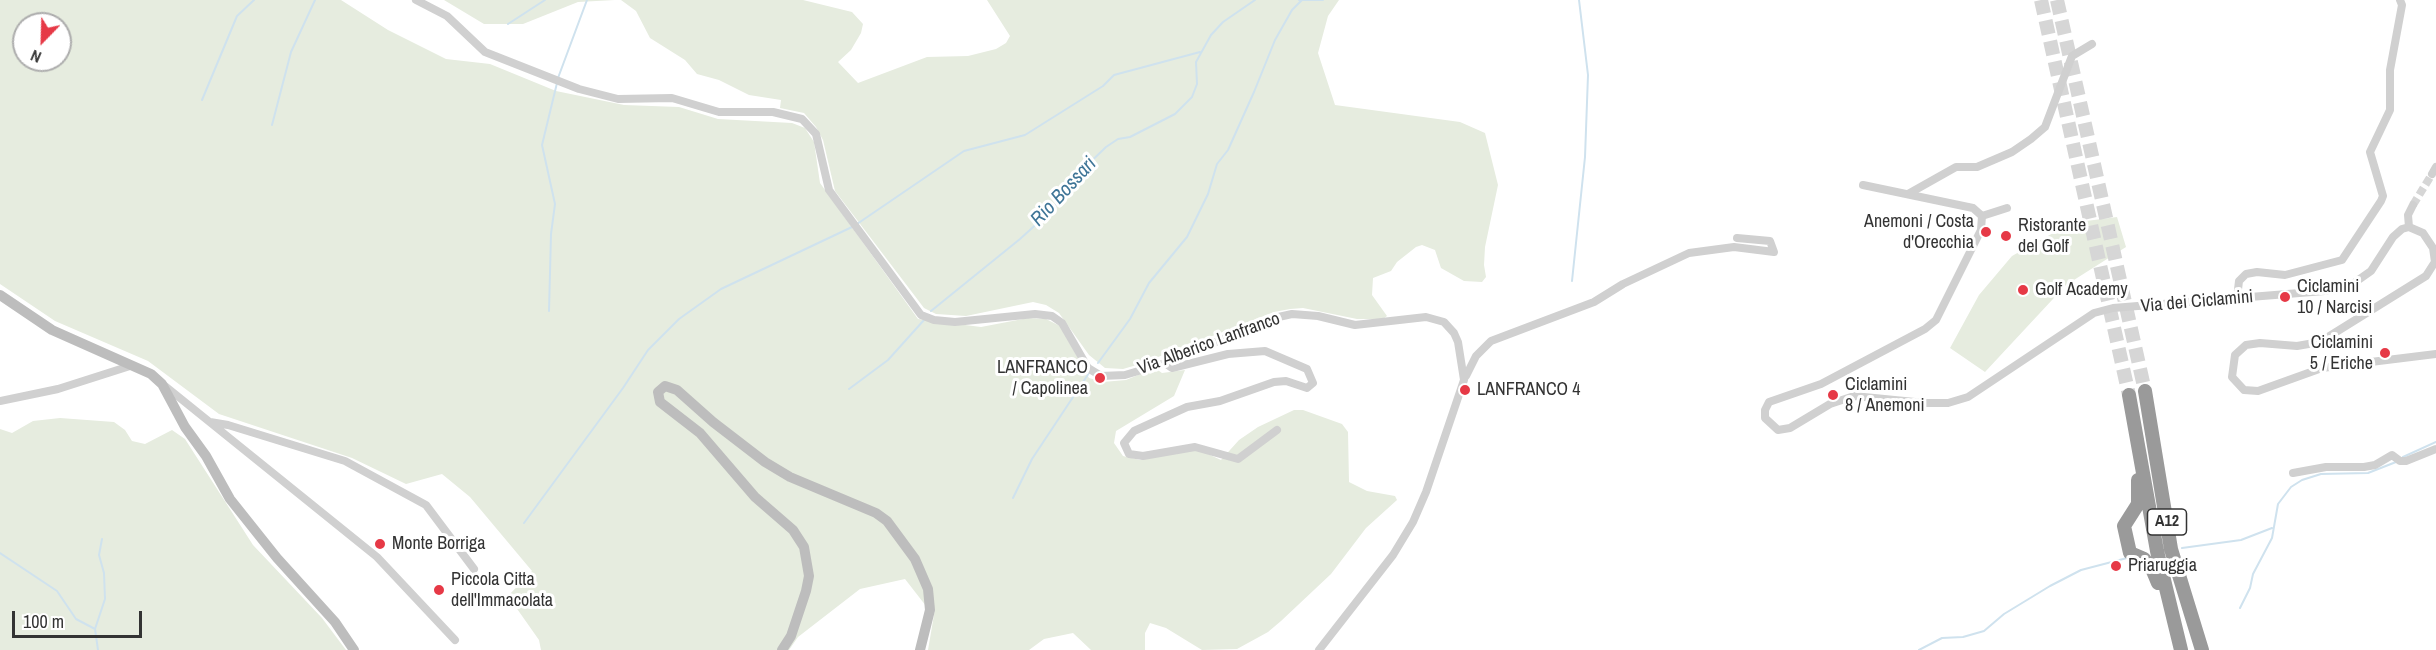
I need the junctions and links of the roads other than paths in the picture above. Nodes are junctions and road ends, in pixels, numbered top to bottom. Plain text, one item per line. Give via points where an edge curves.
1 (416, 0) edge
2 (2400, 0) edge
3 (2092, 44) dead end
4 (1863, 185) dead end
5 (1908, 194) junction
6 (2413, 205) tunnel mouth
7 (2007, 208) dead end
8 (1982, 216) junction
9 (2409, 228) junction
10 (1737, 238) dead end
11 (0, 295) edge
12 (2237, 298) junction
13 (2436, 354) edge
14 (1165, 363) junction
15 (130, 366) junction
16 (1464, 380) junction
17 (162, 384) junction
18 (2145, 391) tunnel mouth
19 (2129, 395) tunnel mouth
20 (0, 401) edge
21 (209, 422) junction
22 (1277, 430) dead end
23 (2138, 442) junction
24 (2436, 449) edge
25 (2293, 473) dead end
26 (474, 569) dead end
27 (454, 640) dead end
28 (354, 650) edge
29 (782, 650) edge
30 (920, 650) edge
31 (1319, 650) edge
32 (2179, 650) edge
33 (2202, 650) edge

1 - 14 street, Via Alberico Lanfranco via 447,16 484,52 579,89 618,99 672,98 719,112 773,112 806,122 816,134 824,176 835,199 925,317 955,322 1035,314 1052,316 1062,323 1089,368 1104,377
2 - 12 street via 2390,70 2390,110 2370,152 2383,196 2381,201 2342,260 2285,275 2246,274 2239,281
3 - 5 street via 2072,56 2045,127 2031,139 1977,167 1956,167
4 - 5 street
5 - 8 street via 1973,208
6 - 9 street via 2408,215
7 - 8 street
8 - 12 street, Via dei Ciclamini via 1977,237 1936,320 1821,384 1774,399 1765,410 1767,422 1784,430 1830,404 1854,396 1948,403 1968,397 2094,313
9 - 12 street, Via dei Ciclamini via 2393,237 2371,271 2345,287 2327,292
9 - 13 street via 2423,233 2433,248 2435,262 2426,276 2320,342 2297,346 2246,345 2235,355 2232,377 2244,390 2258,391 2322,368
10 - 16 street via 1770,242 1774,252 1734,247 1689,253 1594,302 1491,341 1476,356
11 - 15 main road via 52,330
14 - 16 street, Via Alberico Lanfranco via 1292,314 1355,324 1426,317 1444,322 1454,333
14 - 22 street via 1172,368 1228,354 1265,351 1307,369 1312,383 1307,388 1286,381 1274,382 1230,399 1187,407 1134,431 1124,443 1129,454 1143,456 1195,447 1238,459
15 - 17 main road via 151,374
15 - 20 street via 58,389
16 - 31 street via 1413,522 1393,555
17 - 21 street
17 - 28 main road via 230,499 335,622
18 - 33 highway, A12 via 2171,549
19 - 23 highway, A12
21 - 26 street via 345,462 426,505
21 - 27 street via 377,557
23 - 32 highway, A12
23 - 32 highway via 2138,504 2124,526 2130,553 2144,559 2153,571
24 - 25 street via 2398,459 2392,456 2364,467 2326,467
29 - 30 main road via 791,636 806,591 809,576 804,547 793,530 755,497 700,433 660,402 658,392 665,386 677,390 765,462 887,521 915,559 928,589 930,610

